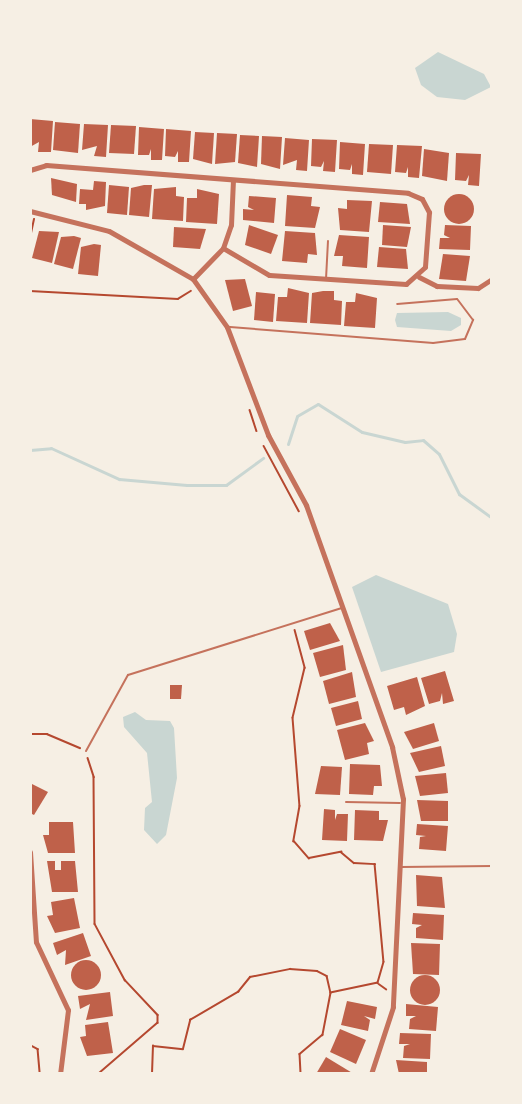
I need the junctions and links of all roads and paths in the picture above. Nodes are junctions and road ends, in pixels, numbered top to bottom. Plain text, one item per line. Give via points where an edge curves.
1 (30, 170) edge
2 (233, 180) junction
3 (33, 212) edge
4 (30, 238) edge
5 (328, 241) dead end
6 (223, 248) junction
7 (419, 277) junction
8 (193, 279) junction
9 (326, 279) junction
10 (492, 279) edge
11 (30, 283) edge
12 (31, 290) edge
13 (197, 298) dead end
14 (397, 304) dead end
15 (227, 327) junction
16 (247, 403) dead end
17 (259, 434) dead end
18 (263, 444) dead end
19 (303, 520) dead end
20 (344, 607) junction
21 (293, 624) junction
22 (30, 734) edge
23 (86, 752) junction
24 (346, 802) dead end
25 (403, 803) junction
26 (30, 852) edge
27 (492, 866) edge
28 (401, 867) junction
29 (32, 917) edge
30 (378, 983) junction
31 (394, 990) junction
32 (331, 993) junction
33 (30, 1045) edge
34 (40, 1074) edge
35 (60, 1074) edge
36 (99, 1074) edge
37 (152, 1074) edge
38 (301, 1074) edge
39 (371, 1074) edge

1 - 2 street via 46,165
2 - 6 street via 231,225
2 - 7 street via 408,193 422,199 429,212
3 - 4 path
3 - 8 street via 110,231
5 - 9 lane
6 - 8 street
6 - 9 street via 269,275
7 - 9 street via 406,284
7 - 10 street via 437,286 478,288
8 - 15 street
11 - 12 path
12 - 13 path via 136,299 178,299 191,291
14 - 15 lane via 457,299 473,320 465,339 433,344
15 - 20 street via 268,435 306,505
16 - 17 path
18 - 19 path
20 - 21 lane
20 - 25 street via 392,747
21 - 23 lane via 128,675
21 - 30 path via 305,668 293,718 300,806 294,841 309,858 341,852 354,863 369,861 378,869 384,962
22 - 23 path via 47,734
23 - 36 path via 94,777 95,924 125,980 158,1015 158,1023
24 - 25 lane
25 - 28 street
26 - 29 street
27 - 28 lane
28 - 31 street
29 - 35 street via 42,960 68,1010
30 - 31 path
30 - 32 path
31 - 39 street
32 - 37 path via 327,976 317,971 290,969 250,977 238,992 190,1020 183,1049 153,1046
32 - 38 path via 323,1035 300,1054
33 - 34 path via 38,1049

